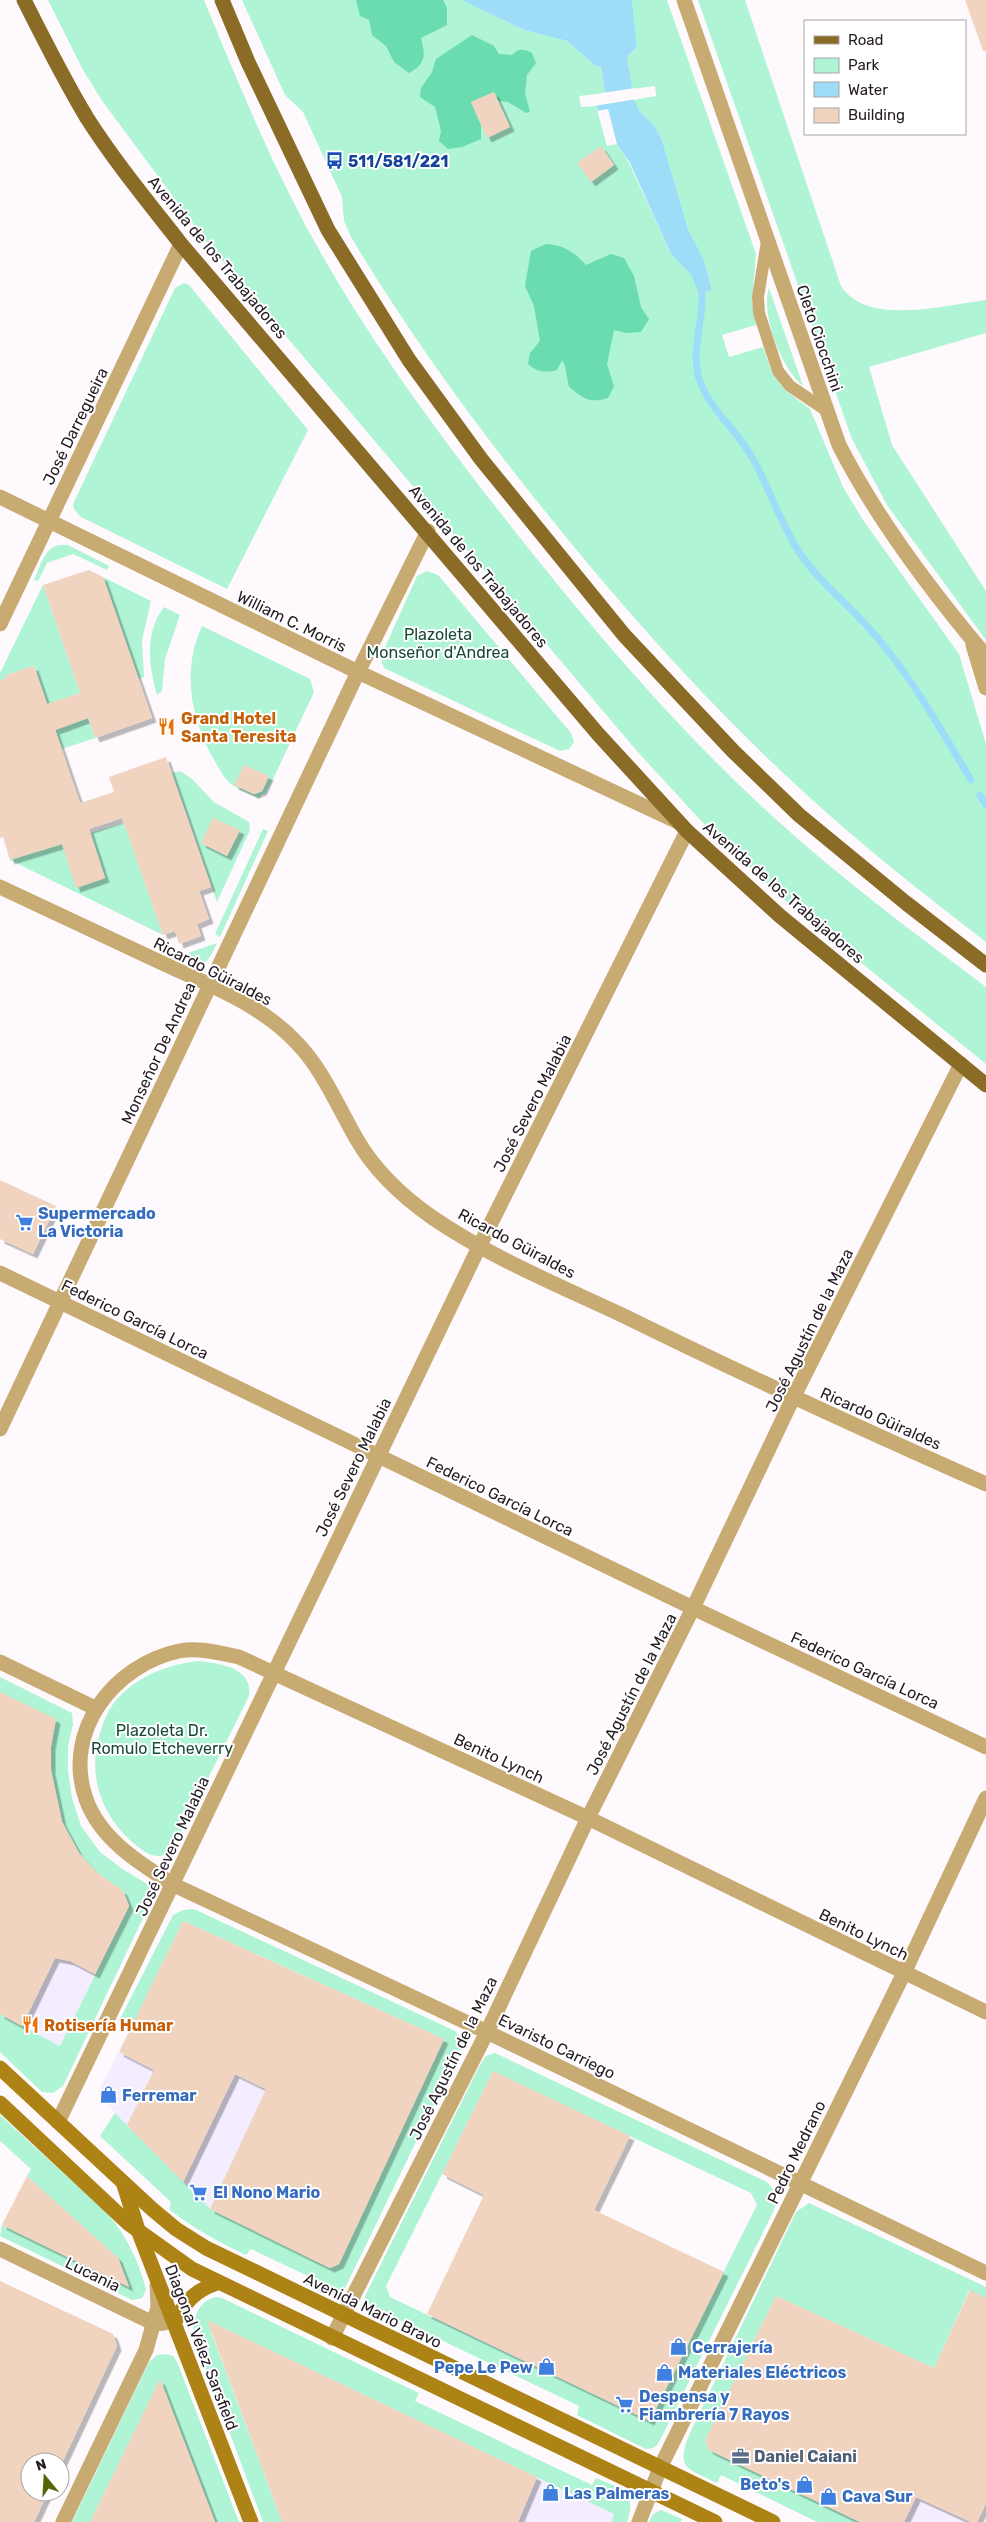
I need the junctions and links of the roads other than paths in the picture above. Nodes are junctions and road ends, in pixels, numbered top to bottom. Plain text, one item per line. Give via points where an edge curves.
1 (24, 0) edge
2 (222, 0) edge
3 (684, 0) edge
4 (767, 241) junction
5 (181, 244) junction
6 (827, 411) junction
7 (0, 497) edge
8 (49, 521) junction
9 (428, 531) junction
10 (0, 624) edge
11 (972, 639) junction
12 (986, 656) edge
13 (358, 672) junction
14 (986, 688) edge
15 (684, 826) junction
16 (0, 887) edge
17 (986, 965) edge
18 (210, 986) junction
19 (961, 1064) junction
20 (986, 1085) edge
21 (479, 1247) junction
22 (0, 1273) edge
23 (59, 1302) junction
24 (794, 1398) junction
25 (0, 1429) edge
26 (378, 1456) junction
27 (986, 1484) edge
28 (693, 1608) junction
29 (0, 1662) edge
30 (273, 1673) junction
31 (95, 1708) junction
32 (986, 1747) edge
33 (986, 1798) edge
34 (588, 1818) junction
35 (174, 1884) junction
36 (904, 1972) junction
37 (986, 2012) edge
38 (487, 2032) junction
39 (0, 2068) edge
40 (0, 2103) edge
41 (58, 2122) junction
42 (800, 2182) junction
43 (124, 2184) junction
44 (138, 2230) junction
45 (0, 2249) edge
46 (986, 2274) edge
47 (156, 2278) junction
48 (217, 2283) junction
49 (343, 2315) junction
50 (174, 2323) junction
51 (155, 2324) junction
52 (332, 2338) junction
53 (660, 2468) junction
54 (650, 2491) junction
55 (63, 2522) edge
56 (251, 2522) edge
57 (639, 2522) edge
58 (714, 2522) edge
59 (773, 2522) edge

1 - 5 main road, Avenida de los Trabajadores via 88,119
2 - 17 main road via 328,230 409,360 481,459 624,635 733,751 799,815
3 - 4 street, Cleto Ciocchini
4 - 6 street, Cleto Ciocchini
4 - 6 lane via 758,297 759,313 778,371 790,386
5 - 8 street, José Darregueira
5 - 9 main road, Avenida de los Trabajadores
6 - 11 street, Cleto Ciocchini via 864,492
7 - 8 street, William C. Morris
8 - 10 street, José Darregueira
8 - 13 street, William C. Morris
9 - 13 street, Monseñor De Andrea
9 - 15 main road, Avenida de los Trabajadores via 598,734
11 - 12 street, Cleto Ciocchini
11 - 14 street
13 - 15 street, William C. Morris
13 - 18 street, Monseñor De Andrea
15 - 19 main road, Avenida de los Trabajadores via 780,916
15 - 21 street, José Severo Malabia
16 - 18 street, Ricardo Güiraldes
18 - 21 street, Ricardo Güiraldes via 250,1006 297,1042 327,1082 358,1141 383,1174 406,1197
18 - 23 street, Monseñor De Andrea
19 - 20 main road, Avenida de los Trabajadores
19 - 24 street, José Agustín de la Maza
21 - 24 street, Ricardo Güiraldes
21 - 26 street, José Severo Malabia
22 - 23 street, Federico García Lorca
23 - 25 street, Monseñor De Andrea
23 - 26 street, Federico García Lorca
24 - 27 street, Ricardo Güiraldes
24 - 28 street, José Agustín de la Maza
26 - 28 street, Federico García Lorca
26 - 30 street, José Severo Malabia
28 - 32 street, Federico García Lorca
28 - 34 street, José Agustín de la Maza
29 - 31 street
30 - 31 street, Benito Lynch via 239,1657 208,1650 181,1651 155,1658 133,1670 112,1686
30 - 34 street, Benito Lynch
30 - 35 street, José Severo Malabia
31 - 35 street, Evaristo Carriego via 80,1755 80,1777 86,1799 99,1823 116,1843 135,1860
33 - 36 street, Pedro Medrano
34 - 36 street, Benito Lynch
34 - 38 street, José Agustín de la Maza
35 - 38 street, Evaristo Carriego
35 - 41 street, José Severo Malabia
36 - 37 street, Benito Lynch
36 - 42 street, Pedro Medrano
38 - 42 street, Evaristo Carriego
38 - 49 street, José Agustín de la Maza
39 - 41 main road, Avenida Mario Bravo
40 - 44 main road
41 - 43 main road, Avenida Mario Bravo
42 - 46 street, Evaristo Carriego
42 - 53 street, Pedro Medrano
43 - 44 main road, Diagonal Vélez Sarsfield
43 - 49 main road, Avenida Mario Bravo via 176,2229 206,2248
44 - 47 main road, Diagonal Vélez Sarsfield
44 - 48 main road via 169,2254
45 - 51 street, Lucania
47 - 50 main road, Diagonal Vélez Sarsfield
47 - 51 street via 158,2307
48 - 50 main road via 186,2300
48 - 52 main road
49 - 52 street, José Agustín de la Maza
49 - 53 main road, Avenida Mario Bravo
50 - 51 street, Lucania
50 - 56 main road, Diagonal Vélez Sarsfield
51 - 55 street via 146,2350
52 - 54 main road
53 - 54 street, Pedro Medrano
53 - 59 main road, Avenida Mario Bravo
54 - 57 street, Pedro Medrano
54 - 58 main road

